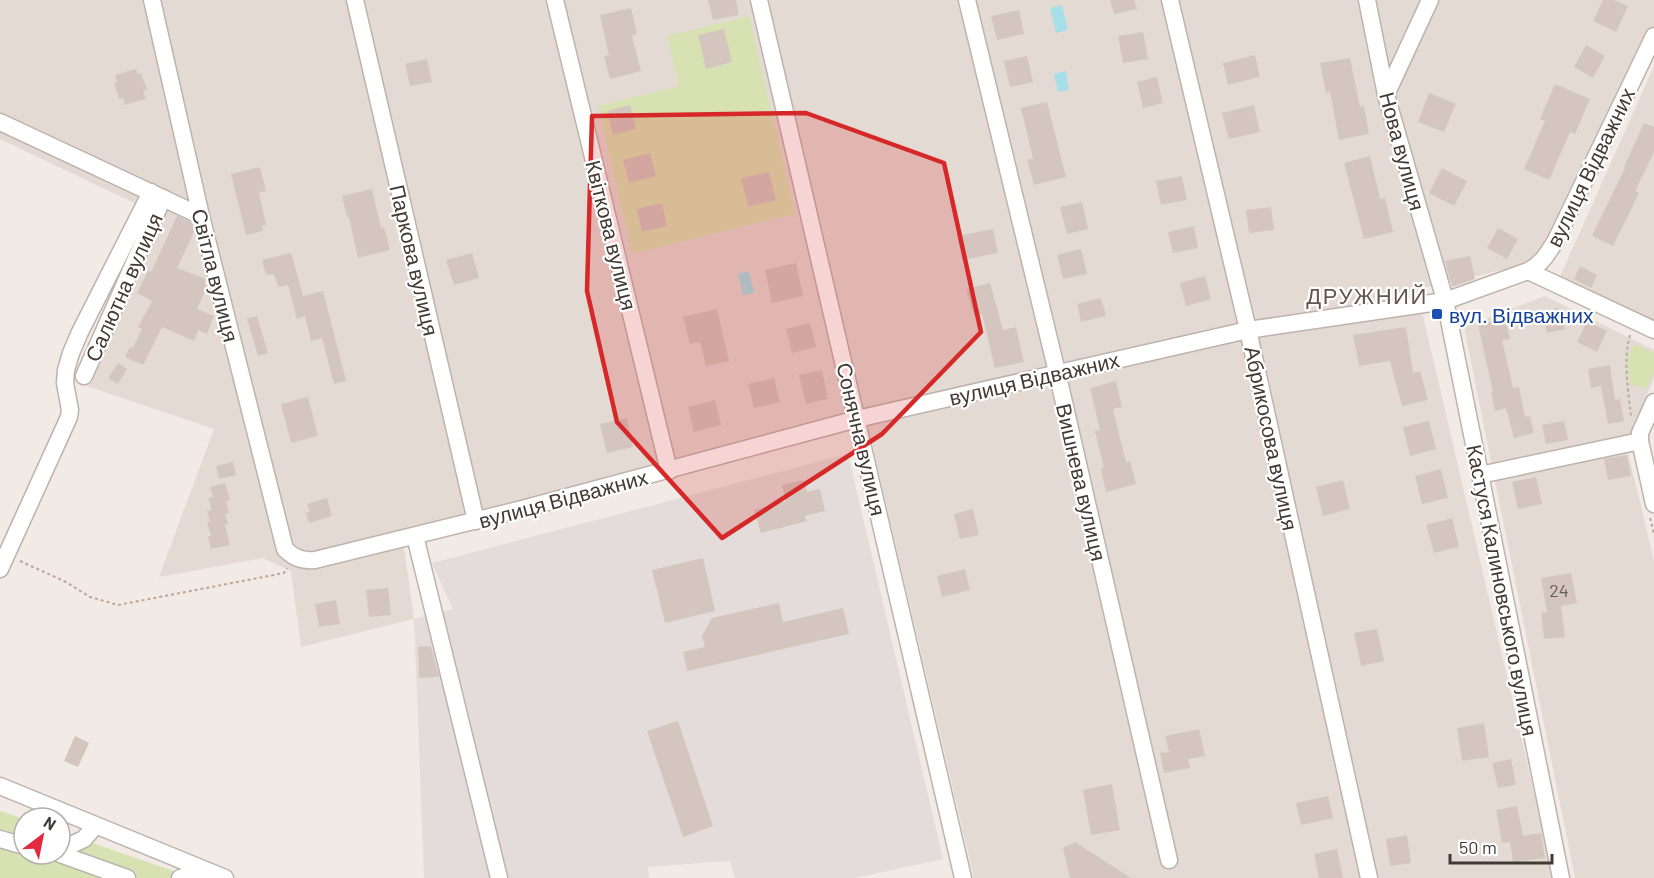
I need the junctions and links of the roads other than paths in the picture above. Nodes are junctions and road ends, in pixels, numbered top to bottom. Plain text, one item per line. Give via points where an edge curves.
1 (152, 0) edge
2 (354, 0) edge
3 (555, 0) edge
4 (759, 0) edge
5 (967, 0) edge
6 (1170, 0) edge
7 (1367, 0) edge
8 (1430, 0) edge
9 (1654, 36) edge
10 (1386, 94) junction
11 (0, 122) edge
12 (157, 195) junction
13 (201, 216) junction
14 (1528, 271) junction
15 (1445, 301) junction
16 (1248, 330) junction
17 (1654, 330) edge
18 (1057, 372) junction
19 (84, 376) dead end
20 (1654, 402) edge
21 (857, 419) junction
22 (1640, 441) junction
23 (669, 471) junction
24 (1480, 475) junction
25 (1654, 504) edge
26 (476, 521) junction
27 (415, 536) junction
28 (289, 553) joint
29 (3, 562) edge
30 (0, 786) edge
31 (95, 826) junction
32 (72, 845) edge
33 (72, 857) edge
34 (1169, 860) dead end
35 (204, 871) junction
36 (127, 878) edge
37 (180, 878) edge
38 (225, 878) edge
39 (499, 878) edge
40 (963, 878) edge
41 (1369, 878) edge
42 (1561, 878) edge

1 - 13 street, Світла вулиця
2 - 26 street, Паркова вулиця
3 - 23 street, Квіткова вулиця
4 - 21 street, Сонячна вулиця
5 - 18 street, Вишнева вулиця
6 - 16 street, Абрикосова вулиця
7 - 10 street, Нова вулиця
8 - 10 street
9 - 14 street, вулиця Відважних via 1556,240 1545,257
10 - 15 street, Нова вулиця
11 - 12 street
12 - 13 street
12 - 19 street, Салютна вулиця
12 - 29 street via 71,353 65,383 69,417
13 - 28 street, Світла вулиця
14 - 15 street, вулиця Відважних
14 - 17 street
15 - 16 street, вулиця Відважних
15 - 24 street, Кастуся Калиновського вулиця
16 - 18 street, вулиця Відважних
16 - 41 street, Абрикосова вулиця
18 - 21 street, вулиця Відважних
18 - 34 street, Вишнева вулиця
20 - 22 street
21 - 23 street, вулиця Відважних
21 - 40 street, Сонячна вулиця
22 - 24 street
22 - 25 street
23 - 26 street, вулиця Відважних
24 - 42 street, Кастуся Калиновського вулиця
26 - 27 street, вулиця Відважних
27 - 28 street, вулиця Відважних via 315,560 305,561
27 - 39 street
30 - 31 street
31 - 32 street
31 - 35 street
33 - 36 street
35 - 37 street
35 - 38 street

